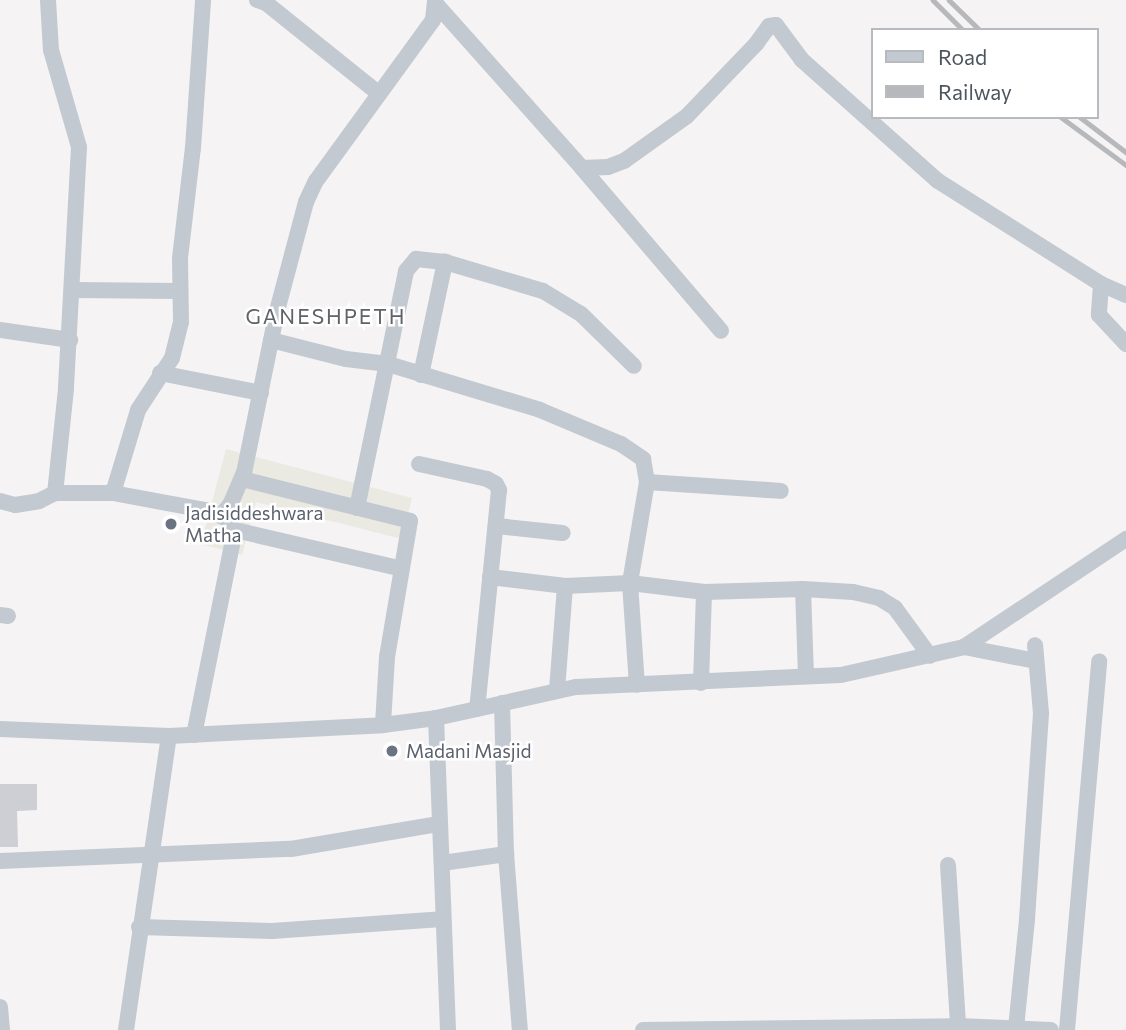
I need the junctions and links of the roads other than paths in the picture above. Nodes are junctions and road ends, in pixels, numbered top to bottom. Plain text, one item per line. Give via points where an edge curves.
1 (48, 0) edge
2 (203, 0) edge
3 (257, 0) edge
4 (435, 2) edge
5 (379, 94) junction
6 (582, 167) junction
7 (445, 262) junction
8 (1101, 284) junction
9 (72, 290) junction
10 (180, 291) junction
11 (1126, 295) edge
12 (0, 330) edge
13 (722, 331) dead end
14 (69, 340) junction
15 (271, 340) junction
16 (1126, 344) edge
17 (388, 364) junction
18 (634, 366) dead end
19 (160, 373) junction
20 (421, 375) junction
21 (261, 393) junction
22 (419, 464) dead end
23 (242, 479) junction
24 (647, 482) junction
25 (781, 491) dead end
26 (55, 493) junction
27 (113, 493) junction
28 (0, 501) edge
29 (357, 508) junction
30 (221, 516) junction
31 (496, 526) junction
32 (235, 530) junction
33 (563, 533) dead end
34 (1126, 539) edge
35 (402, 569) junction
36 (491, 578) junction
37 (631, 583) junction
38 (565, 586) junction
39 (803, 589) junction
40 (704, 592) junction
41 (964, 647) junction
42 (930, 656) junction
43 (1099, 661) dead end
44 (806, 676) junction
45 (701, 683) junction
46 (637, 685) junction
47 (557, 690) junction
48 (502, 703) junction
49 (477, 709) junction
50 (436, 718) junction
51 (383, 725) junction
52 (0, 729) edge
53 (194, 735) junction
54 (169, 736) junction
55 (439, 824) junction
56 (154, 854) junction
57 (506, 854) junction
58 (0, 861) edge
59 (442, 863) junction
60 (948, 866) dead end
61 (442, 919) junction
62 (139, 927) junction
63 (0, 1007) edge
64 (958, 1026) junction
65 (825, 1028) edge
66 (1016, 1028) junction
67 (2, 1030) edge
68 (126, 1030) edge
69 (448, 1030) edge
70 (520, 1030) edge
71 (643, 1030) edge
72 (678, 1030) edge
73 (1051, 1030) edge
74 (1067, 1030) edge

1 - 9 street via 51,50 79,147
2 - 10 street
3 - 5 street
4 - 5 street via 433,20
4 - 6 street
5 - 15 street via 306,202
6 - 8 street via 608,167 624,161 687,116 769,26 776,25 802,60 937,181
6 - 13 street
7 - 17 street via 416,259 409,264
7 - 18 street via 544,290 581,314
7 - 20 street
8 - 11 street
8 - 16 street via 1099,315
9 - 10 street
9 - 14 street
10 - 19 street via 181,322 172,358
12 - 14 street
14 - 26 street
15 - 17 street via 346,359
15 - 21 street
17 - 20 street
17 - 29 street
19 - 21 street
19 - 27 street via 138,410
20 - 24 street via 540,410 621,444 643,459
21 - 23 street
22 - 31 street via 496,484
23 - 29 street
23 - 30 street
24 - 25 street
24 - 37 street
26 - 27 street
26 - 28 street via 15,505
27 - 30 street
29 - 35 street via 410,521
30 - 32 street
31 - 33 street
31 - 36 street
32 - 35 street
32 - 53 street
34 - 41 street
35 - 51 street via 387,657
36 - 38 street
36 - 49 street
37 - 38 street
37 - 40 street
37 - 46 street
38 - 47 street
39 - 40 street
39 - 42 street via 879,598 895,608
39 - 44 street
40 - 45 street
41 - 42 street
41 - 66 street via 1036,653 1041,713
42 - 44 street via 841,675
43 - 74 street
44 - 45 street
45 - 46 street
46 - 47 street
47 - 48 street
48 - 49 street
48 - 57 street
49 - 50 street
50 - 51 street
50 - 55 street
51 - 53 street
52 - 54 street
53 - 54 street
54 - 56 street
55 - 56 street via 291,849
55 - 59 street
56 - 58 street
56 - 62 street
57 - 59 street
57 - 70 street
59 - 61 street
60 - 64 street
61 - 62 street via 272,931
61 - 69 street
62 - 68 street
63 - 67 street
64 - 65 street
64 - 66 street
65 - 72 street
66 - 73 street
71 - 72 street

